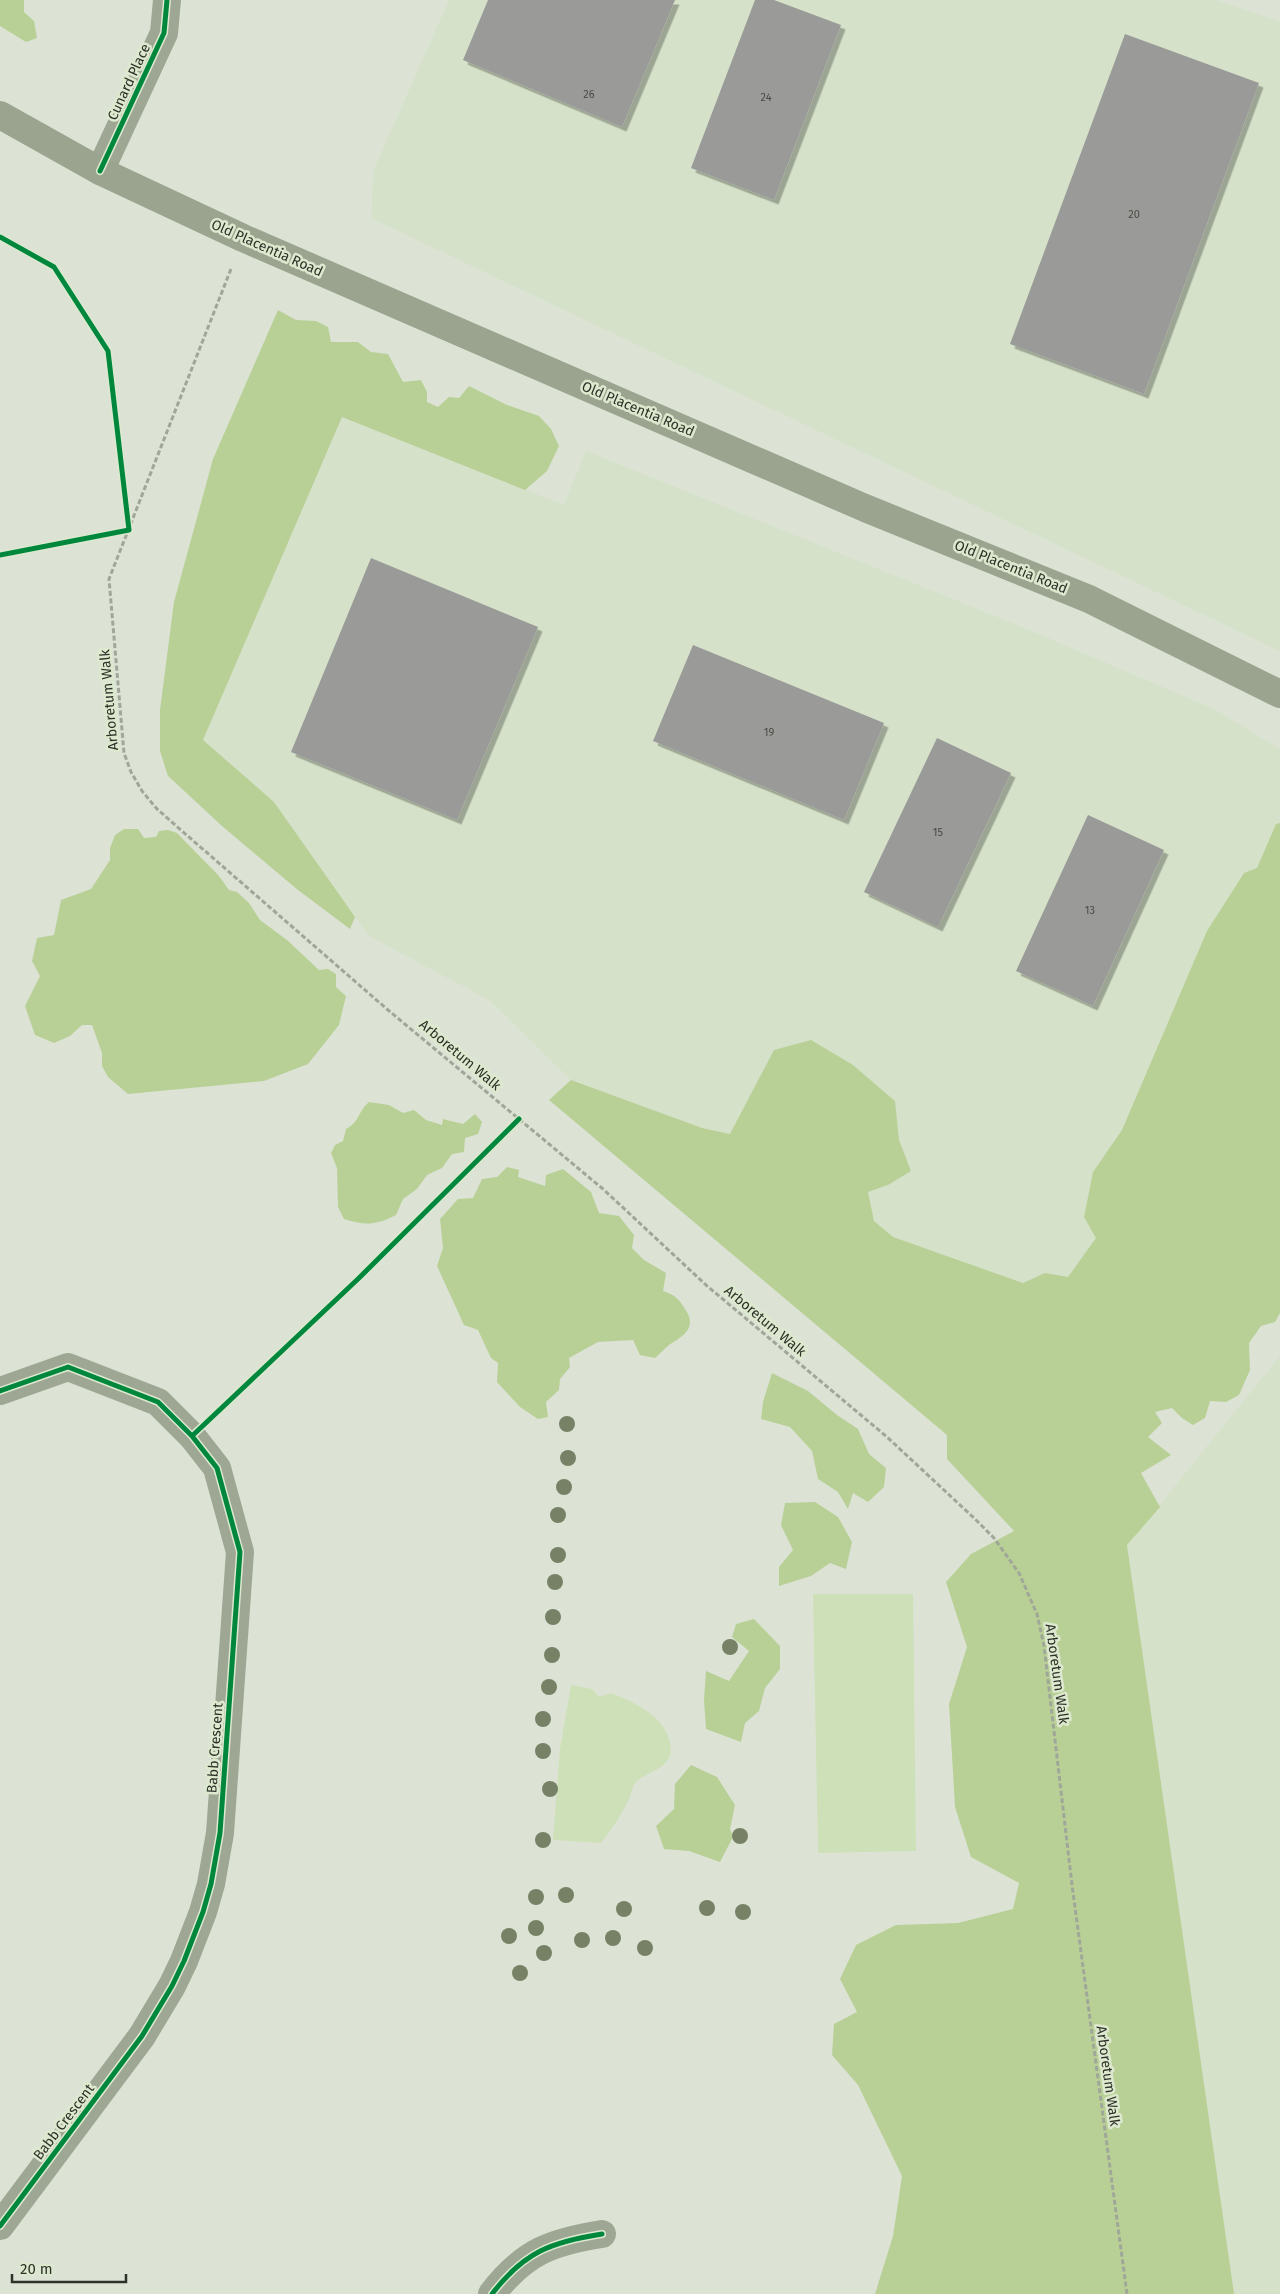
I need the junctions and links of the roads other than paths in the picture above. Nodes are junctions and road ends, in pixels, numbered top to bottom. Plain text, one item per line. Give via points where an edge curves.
1 (167, 0) edge
2 (0, 115) edge
3 (100, 171) junction
4 (1280, 694) edge
5 (0, 1392) edge
6 (0, 2226) edge
7 (602, 2234) dead end
8 (492, 2294) edge

1 - 3 street, Cunard Place via 164,33
2 - 3 main road, Old Placentia Road
3 - 4 main road, Old Placentia Road via 243,238 864,508 1089,598
5 - 6 street, Babb Crescent via 68,1368 158,1402 192,1436 217,1468 240,1552 220,1833 210,1884 194,1938 172,1986 142,2036
7 - 8 street via 556,2243 531,2255 512,2270

